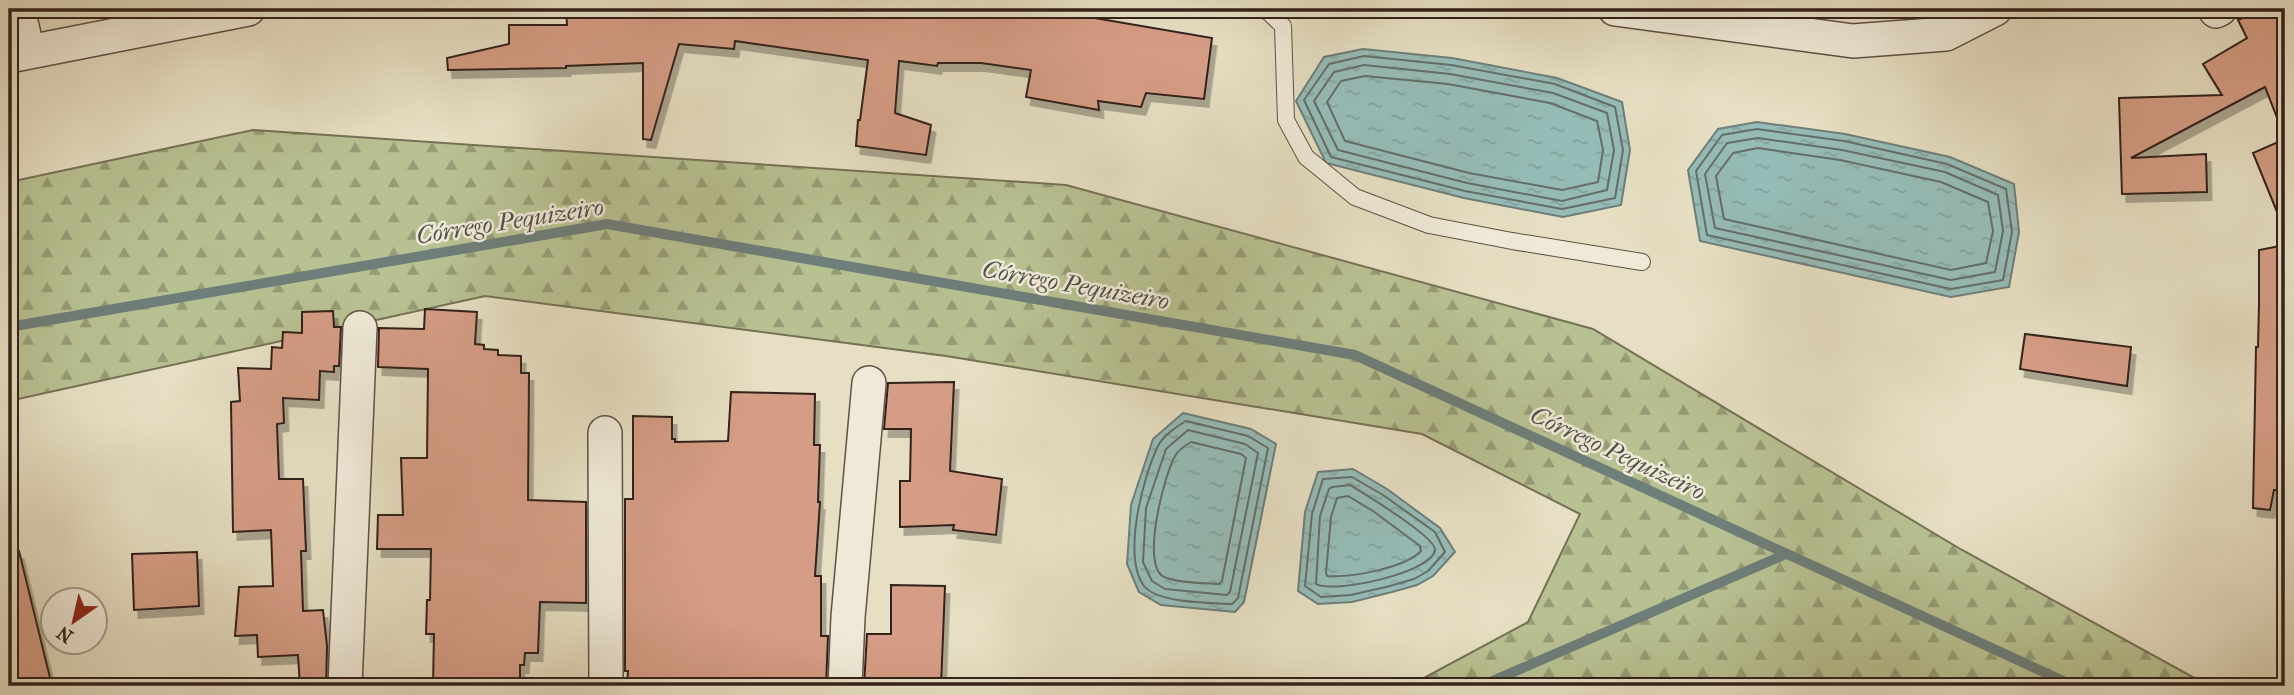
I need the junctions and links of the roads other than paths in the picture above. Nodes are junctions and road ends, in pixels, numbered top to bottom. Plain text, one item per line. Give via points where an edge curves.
1 (18, 9) edge
2 (248, 9) edge
3 (1265, 9) edge
4 (1615, 9) edge
5 (1995, 9) edge
6 (18, 54) edge
7 (1642, 262) dead end
8 (360, 328) dead end
9 (869, 383) dead end
10 (605, 433) dead end
11 (345, 686) edge
12 (606, 686) edge
13 (845, 686) edge

1 - 6 street
2 - 6 street
3 - 7 lane via 1283,26 1286,120 1306,157 1355,197 1429,225
4 - 5 street via 1853,41 1947,34
8 - 11 street
9 - 13 street
10 - 12 street

